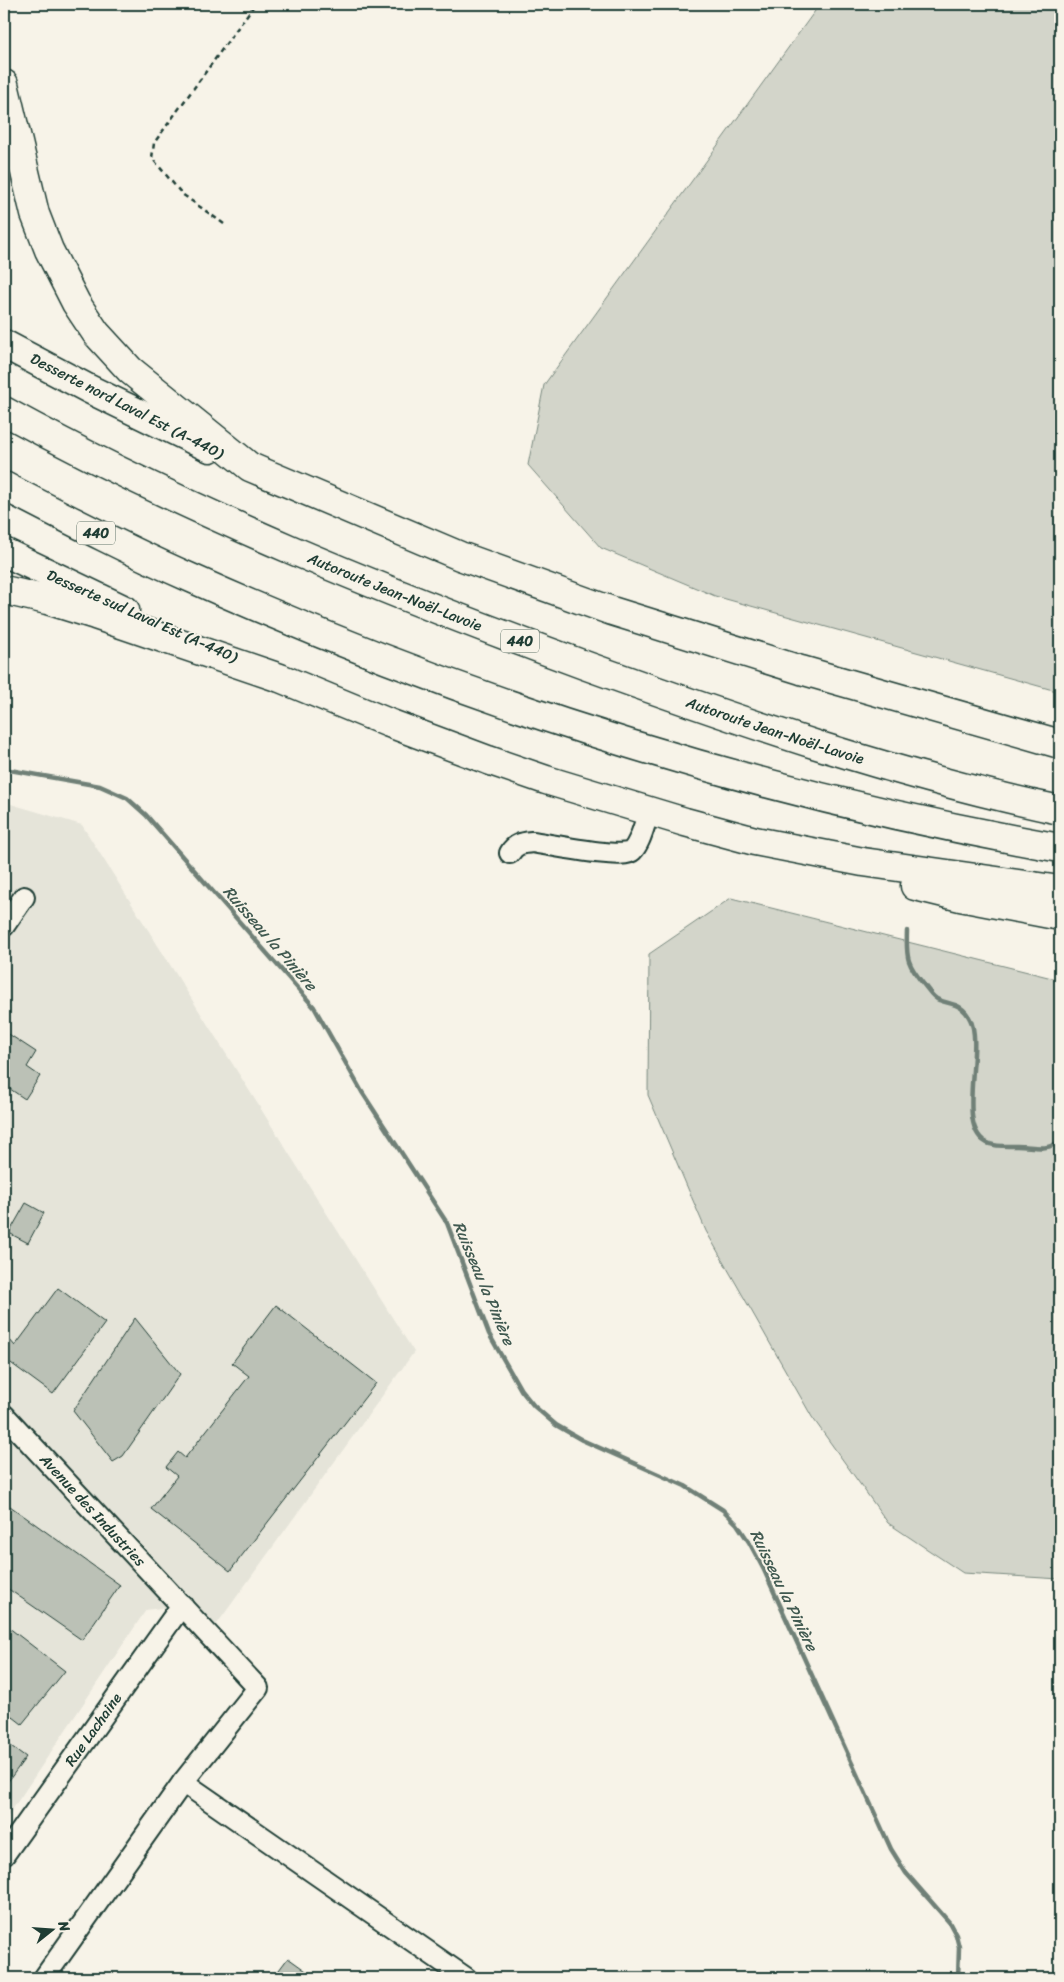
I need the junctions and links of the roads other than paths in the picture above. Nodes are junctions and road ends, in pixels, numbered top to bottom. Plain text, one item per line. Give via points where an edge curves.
1 (4, 84) edge
2 (4, 344) edge
3 (4, 411) edge
4 (250, 467) junction
5 (4, 486) edge
6 (4, 552) edge
7 (4, 590) edge
8 (280, 678) junction
9 (1060, 744) edge
10 (1060, 810) edge
11 (649, 812) junction
12 (755, 841) junction
13 (1060, 848) edge
14 (510, 852) dead end
15 (1060, 890) edge
16 (24, 897) dead end
17 (1060, 916) edge
18 (4, 926) edge
19 (6, 1424) edge
20 (182, 1605) junction
21 (183, 1782) junction
22 (4, 1855) edge
23 (44, 1978) edge
24 (466, 1978) edge

1 - 4 highway via 35,214 76,303 96,333 130,370
2 - 4 highway, Desserte nord Laval Est (A-440)
3 - 10 highway, Autoroute Jean-Noël-Lavoie / 440 via 227,521 332,568 463,620 793,738 952,784
4 - 9 highway via 460,556 603,608 801,670
5 - 13 highway, 440 via 226,594 357,648 549,718 661,755 785,789 897,816
6 - 8 highway, Desserte sud Laval Est (A-440)
7 - 8 highway via 95,615
8 - 11 highway via 447,746
11 - 12 highway
11 - 14 street via 638,842 627,854 613,855 532,842 516,845
12 - 15 highway via 863,862
12 - 17 highway via 916,886
16 - 18 street
19 - 20 street, Avenue des Industries
20 - 21 street, Avenue des Industries via 258,1688
20 - 22 street, Rue Lachaine
21 - 23 street
21 - 24 street

